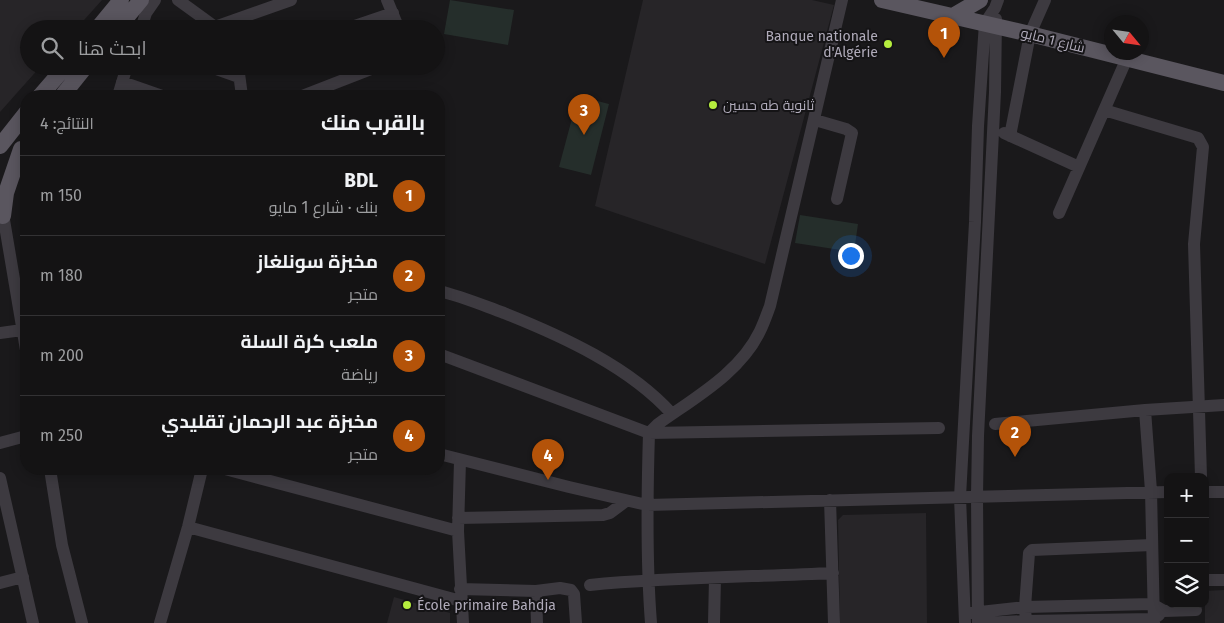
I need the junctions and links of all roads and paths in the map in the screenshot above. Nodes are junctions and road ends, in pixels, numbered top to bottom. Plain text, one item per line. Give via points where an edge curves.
1 (121, 0) edge
2 (141, 0) edge
3 (155, 0) edge
4 (178, 0) edge
5 (291, 0) edge
6 (387, 0) edge
7 (842, 0) edge
8 (882, 0) edge
9 (980, 0) edge
10 (1045, 0) edge
11 (904, 2) edge
12 (261, 4) edge
13 (996, 4) edge
14 (392, 13) junction
15 (953, 16) junction
16 (104, 20) edge
17 (124, 20) edge
18 (144, 20) edge
19 (206, 20) edge
20 (232, 20) edge
21 (372, 20) edge
22 (395, 20) edge
23 (991, 25) junction
24 (1030, 34) junction
25 (1104, 52) edge
26 (1126, 60) edge
27 (1136, 60) edge
28 (58, 75) edge
29 (79, 75) edge
30 (125, 75) edge
31 (239, 75) edge
32 (356, 75) edge
33 (1223, 80) edge
34 (122, 82) junction
35 (45, 90) edge
36 (67, 90) edge
37 (120, 90) edge
38 (145, 90) edge
39 (241, 90) edge
40 (317, 90) edge
41 (1104, 110) junction
42 (20, 117) edge
43 (815, 120) junction
44 (7, 125) edge
45 (978, 126) junction
46 (993, 128) junction
47 (1010, 136) junction
48 (0, 146) edge
49 (20, 150) edge
50 (20, 155) edge
51 (1079, 167) junction
52 (0, 172) edge
53 (0, 194) edge
54 (836, 199) dead end
55 (1058, 213) dead end
56 (3, 216) junction
57 (0, 236) edge
58 (10, 258) junction
59 (445, 292) edge
60 (20, 300) edge
61 (20, 330) edge
62 (0, 333) edge
63 (445, 356) edge
64 (1224, 405) edge
65 (1198, 407) junction
66 (1146, 410) junction
67 (672, 414) junction
68 (995, 424) dead end
69 (939, 428) dead end
70 (649, 434) junction
71 (20, 438) edge
72 (0, 443) edge
73 (445, 456) edge
74 (460, 461) junction
75 (1201, 473) edge
76 (51, 475) edge
77 (201, 475) edge
78 (250, 475) edge
79 (0, 478) edge
80 (1151, 492) junction
81 (1164, 492) edge
82 (1209, 492) edge
83 (1224, 492) edge
84 (977, 496) junction
85 (960, 497) junction
86 (830, 500) junction
87 (626, 501) junction
88 (647, 505) junction
89 (458, 525) junction
90 (188, 527) junction
91 (1152, 545) junction
92 (833, 573) junction
93 (22, 577) junction
94 (715, 578) junction
95 (648, 579) junction
96 (1209, 580) edge
97 (1224, 580) edge
98 (0, 583) edge
99 (590, 585) dead end
100 (536, 592) junction
101 (461, 595) junction
102 (1152, 604) junction
103 (1025, 607) junction
104 (1164, 611) junction
105 (1196, 612) edge
106 (980, 619) edge
107 (962, 621) edge
108 (1153, 621) edge
109 (1026, 622) edge
110 (33, 623) edge
111 (82, 623) edge
112 (160, 623) edge
113 (463, 623) edge
114 (537, 623) edge
115 (576, 623) edge
116 (651, 623) edge
117 (714, 623) edge
118 (834, 623) edge
119 (953, 623) edge

1 - 16 main road
2 - 17 main road
3 - 18 street
4 - 19 street
5 - 12 street
6 - 14 street
7 - 43 street
8 - 11 main road, شارع 1 مايو
9 - 15 main road
10 - 24 street
11 - 15 main road, شارع 1 مايو
12 - 20 street
13 - 23 street
14 - 21 street
14 - 22 street
15 - 23 main road, شارع 1 مايو
23 - 24 main road, شارع 1 مايو
23 - 45 street
23 - 46 street
24 - 25 main road, شارع 1 مايو
24 - 47 street
26 - 41 street
27 - 33 main road, شارع 1 مايو
28 - 35 main road
29 - 36 main road
30 - 34 street
31 - 39 street
32 - 40 street
34 - 37 street
34 - 38 street
41 - 51 street
41 - 65 street via 1198,138 1203,147 1194,244
42 - 44 main road
43 - 54 street via 852,133
43 - 67 street via 770,306 760,332 730,371
44 - 48 main road
45 - 46 street
45 - 85 street
46 - 47 street
46 - 84 street
47 - 51 street
49 - 52 main road
50 - 56 main road via 8,185
51 - 55 street
53 - 56 street
56 - 58 street
57 - 58 street
58 - 60 street
59 - 67 street via 567,341 624,372 650,391
61 - 62 street
63 - 70 street
64 - 65 street
65 - 66 street
65 - 75 street
66 - 68 street
66 - 80 street
67 - 70 street
69 - 70 street
70 - 88 street
71 - 72 street
73 - 74 street
74 - 87 street
74 - 89 street
76 - 111 street via 62,545
77 - 90 street
78 - 89 street
79 - 93 street
80 - 81 street
80 - 84 street
80 - 91 street
82 - 83 street
84 - 85 street
84 - 106 street
85 - 86 street
85 - 107 street
86 - 88 street
86 - 92 street
87 - 88 street
87 - 89 street via 603,516
88 - 95 street
89 - 101 street
90 - 101 street
90 - 112 street
91 - 102 street
91 - 103 street via 1032,550 1029,553
92 - 94 street
92 - 118 street
93 - 98 street
93 - 110 street
94 - 95 street
94 - 117 street
95 - 99 street
95 - 116 street
96 - 97 street
100 - 101 street
100 - 114 street
100 - 115 street via 560,588 571,590
101 - 113 street
102 - 103 street
102 - 104 street
102 - 108 street
103 - 106 street
103 - 109 street
104 - 105 street
104 - 108 street
106 - 107 street
106 - 109 street
107 - 119 street
108 - 109 street

